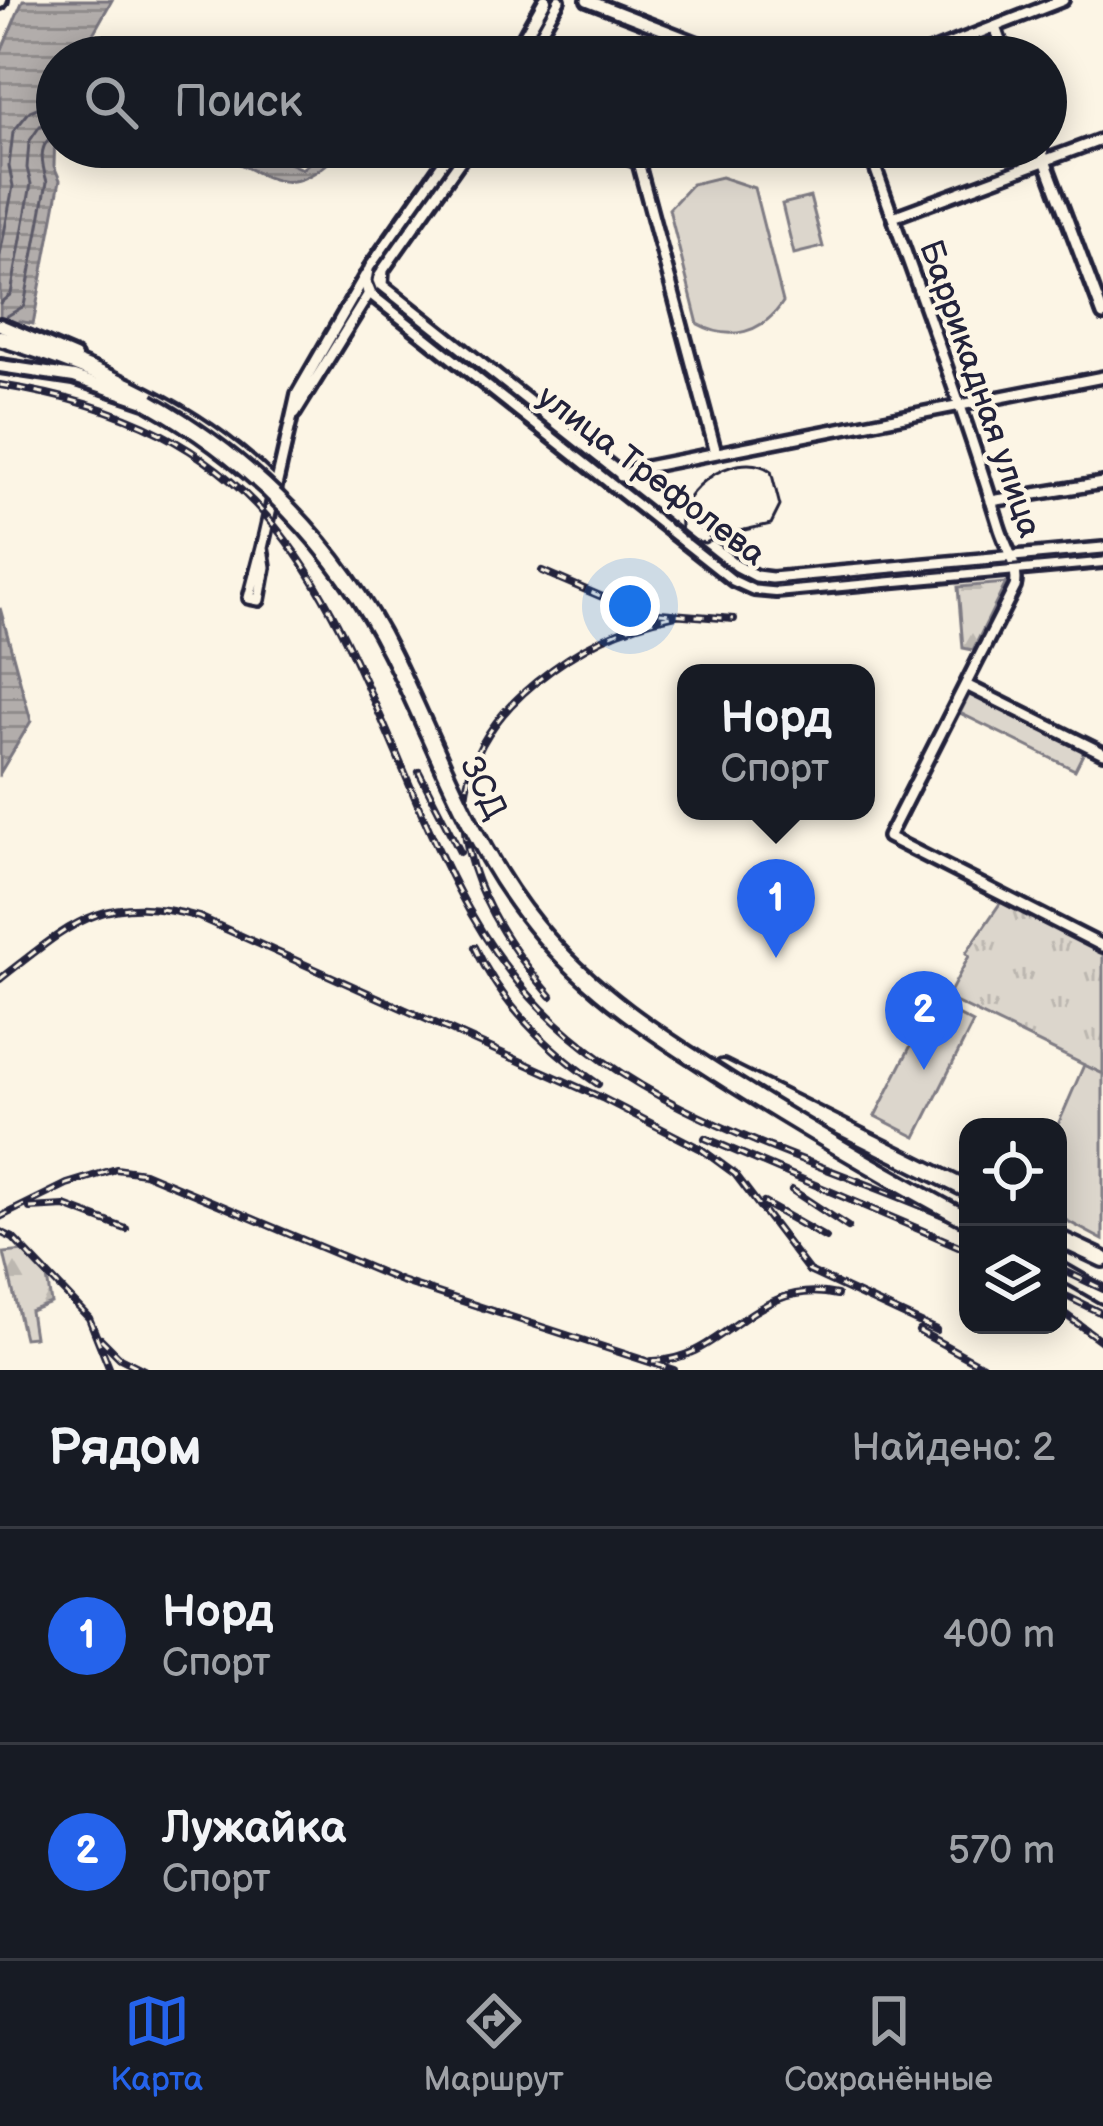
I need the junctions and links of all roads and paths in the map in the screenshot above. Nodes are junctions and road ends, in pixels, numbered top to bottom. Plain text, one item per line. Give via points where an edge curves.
1 (545, 0) edge
2 (559, 0) edge
3 (586, 0) edge
4 (1063, 0) edge
5 (995, 26) junction
6 (525, 36) edge
7 (538, 36) edge
8 (679, 36) edge
9 (970, 36) edge
10 (999, 36) edge
11 (1103, 140) edge
12 (1067, 153) edge
13 (442, 168) edge
14 (455, 168) edge
15 (640, 168) edge
16 (876, 168) edge
17 (1027, 168) edge
18 (1049, 168) edge
19 (893, 217) junction
20 (372, 283) junction
21 (1103, 315) edge
22 (0, 325) edge
23 (0, 342) edge
24 (0, 366) edge
25 (1103, 377) edge
26 (126, 384) junction
27 (149, 402) junction
28 (960, 406) junction
29 (716, 453) junction
30 (617, 480) junction
31 (1103, 483) edge
32 (991, 501) junction
33 (262, 548) junction
34 (1103, 548) edge
35 (1103, 561) edge
36 (1012, 563) junction
37 (966, 685) junction
38 (1103, 753) edge
39 (1103, 946) edge
40 (959, 1186) edge
41 (959, 1215) edge
42 (1067, 1242) edge
43 (1103, 1259) edge
44 (1067, 1274) edge
45 (1103, 1294) edge

1 - 6 main road
2 - 7 street
3 - 8 street
4 - 5 street
5 - 9 street
5 - 10 street
11 - 12 street
13 - 20 main road
14 - 20 street
15 - 29 street
16 - 19 street, Баррикадная улица
17 - 19 street
18 - 21 street
19 - 28 street, Баррикадная улица
20 - 30 main road, улица Трефолева
20 - 33 street via 292,417
22 - 26 main road
23 - 26 highway, ЗСД
23 - 27 highway, ЗСД
24 - 27 main road via 74,377
25 - 28 street
26 - 40 highway, ЗСД, bridge via 244,457 348,570 397,650 496,858 586,969 723,1068
27 - 41 highway, ЗСД, bridge via 247,471 343,574 391,652 490,862 583,977 675,1047
28 - 29 street
28 - 32 street, Баррикадная улица
29 - 30 street
30 - 36 main road, улица Трефолева via 754,590
31 - 32 street
32 - 36 street, Баррикадная улица
33 - 33 street via 250,598 259,600 265,567
34 - 36 street, улица Трефолева
35 - 36 main road, улица Трефолева
36 - 37 street, Баррикадная улица via 1015,587
37 - 38 street
37 - 39 street, Баррикадная улица via 888,837
42 - 43 highway
44 - 45 highway

